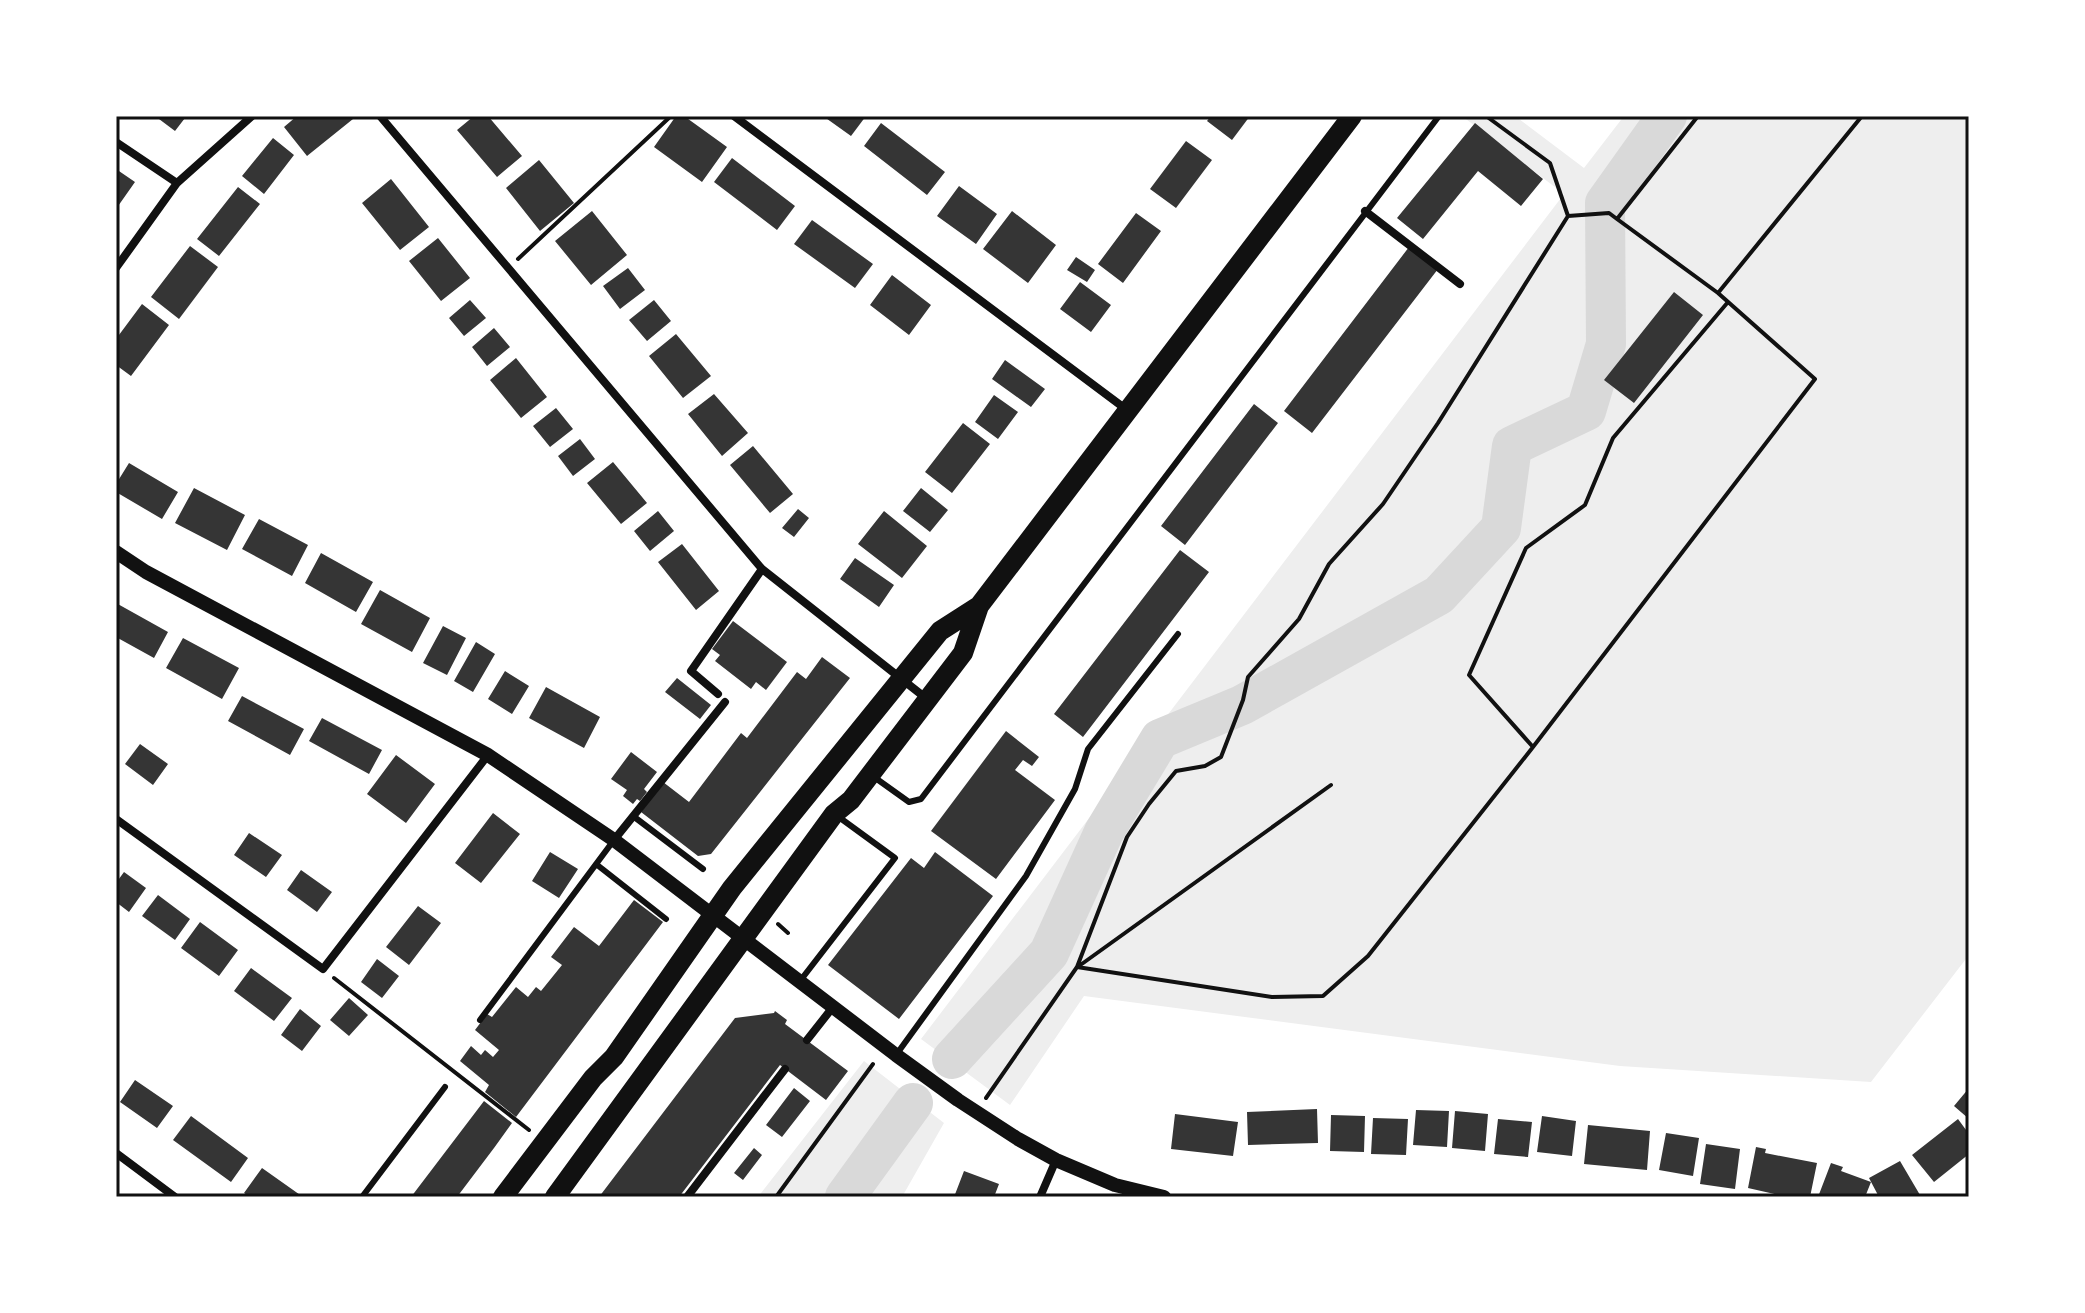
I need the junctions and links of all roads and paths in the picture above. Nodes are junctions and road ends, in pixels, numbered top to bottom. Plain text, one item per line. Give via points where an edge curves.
1 (252, 116) edge
2 (380, 116) edge
3 (671, 116) edge
4 (734, 116) edge
5 (1352, 116) edge
6 (1439, 116) edge
7 (1486, 116) edge
8 (1698, 116) edge
9 (1862, 116) edge
10 (116, 142) edge
11 (177, 183) junction
12 (1365, 211) junction
13 (1568, 216) junction
14 (1617, 219) junction
15 (116, 268) edge
16 (507, 269) junction
17 (1460, 284) dead end
18 (1718, 293) junction
19 (1728, 302) junction
20 (1128, 411) junction
21 (116, 552) edge
22 (762, 569) junction
23 (979, 606) junction
24 (1178, 634) dead end
25 (902, 679) junction
26 (718, 694) dead end
27 (927, 699) junction
28 (725, 702) dead end
29 (1533, 747) junction
30 (488, 755) junction
31 (870, 775) junction
32 (1331, 785) dead end
33 (834, 814) junction
34 (633, 816) junction
35 (116, 819) edge
36 (614, 840) junction
37 (596, 864) junction
38 (703, 869) dead end
39 (666, 919) dead end
40 (775, 922) dead end
41 (729, 928) junction
42 (788, 933) dead end
43 (1077, 967) junction
44 (323, 969) junction
45 (800, 981) junction
46 (833, 1007) junction
47 (480, 1020) dead end
48 (807, 1040) dead end
49 (896, 1055) junction
50 (873, 1064) dead end
51 (785, 1069) dead end
52 (445, 1087) dead end
53 (976, 1113) junction
54 (543, 1142) junction
55 (116, 1153) edge
56 (1056, 1160) junction
57 (175, 1197) edge
58 (362, 1197) edge
59 (503, 1197) edge
60 (555, 1197) edge
61 (687, 1197) edge
62 (776, 1197) edge
63 (1040, 1197) edge
64 (1164, 1197) edge

1 - 11 street
2 - 16 street
3 - 16 path
4 - 20 street
5 - 20 highway
6 - 12 lane
7 - 13 path via 1550,163
8 - 14 path
9 - 18 path
10 - 11 street
11 - 15 street
12 - 17 street
12 - 31 lane via 921,799 909,802
13 - 14 path via 1609,213
13 - 43 path via 1383,504 1329,564 1299,619 1248,677 1221,757 1176,771 1127,837
14 - 18 path
16 - 22 street
18 - 19 path
19 - 29 path via 1613,438 1585,505 1526,548 1501,600 1469,675
19 - 29 path via 1815,379
20 - 23 highway
21 - 30 street
22 - 25 street
22 - 26 street via 691,671
23 - 25 highway via 940,631
23 - 27 highway via 963,653
24 - 49 lane via 1088,749 1075,789 1026,876
25 - 27 street
25 - 41 highway via 732,888
27 - 31 highway
28 - 34 street
29 - 43 path via 1368,956 1323,996 1272,997
30 - 36 street
30 - 44 street
31 - 33 highway
32 - 43 path
33 - 41 highway
33 - 45 lane via 895,858
34 - 36 street
34 - 38 lane
35 - 44 street
36 - 37 lane
36 - 41 street
37 - 39 lane
37 - 47 lane
40 - 42 path
41 - 45 street
41 - 54 highway via 593,1078
41 - 60 highway
43 - 53 path
44 - 54 path
45 - 46 street
46 - 48 street
46 - 49 street
49 - 53 street
50 - 62 path
51 - 61 street
52 - 58 lane
53 - 56 street
54 - 59 highway
55 - 57 street
56 - 63 street
56 - 64 street via 1115,1185

